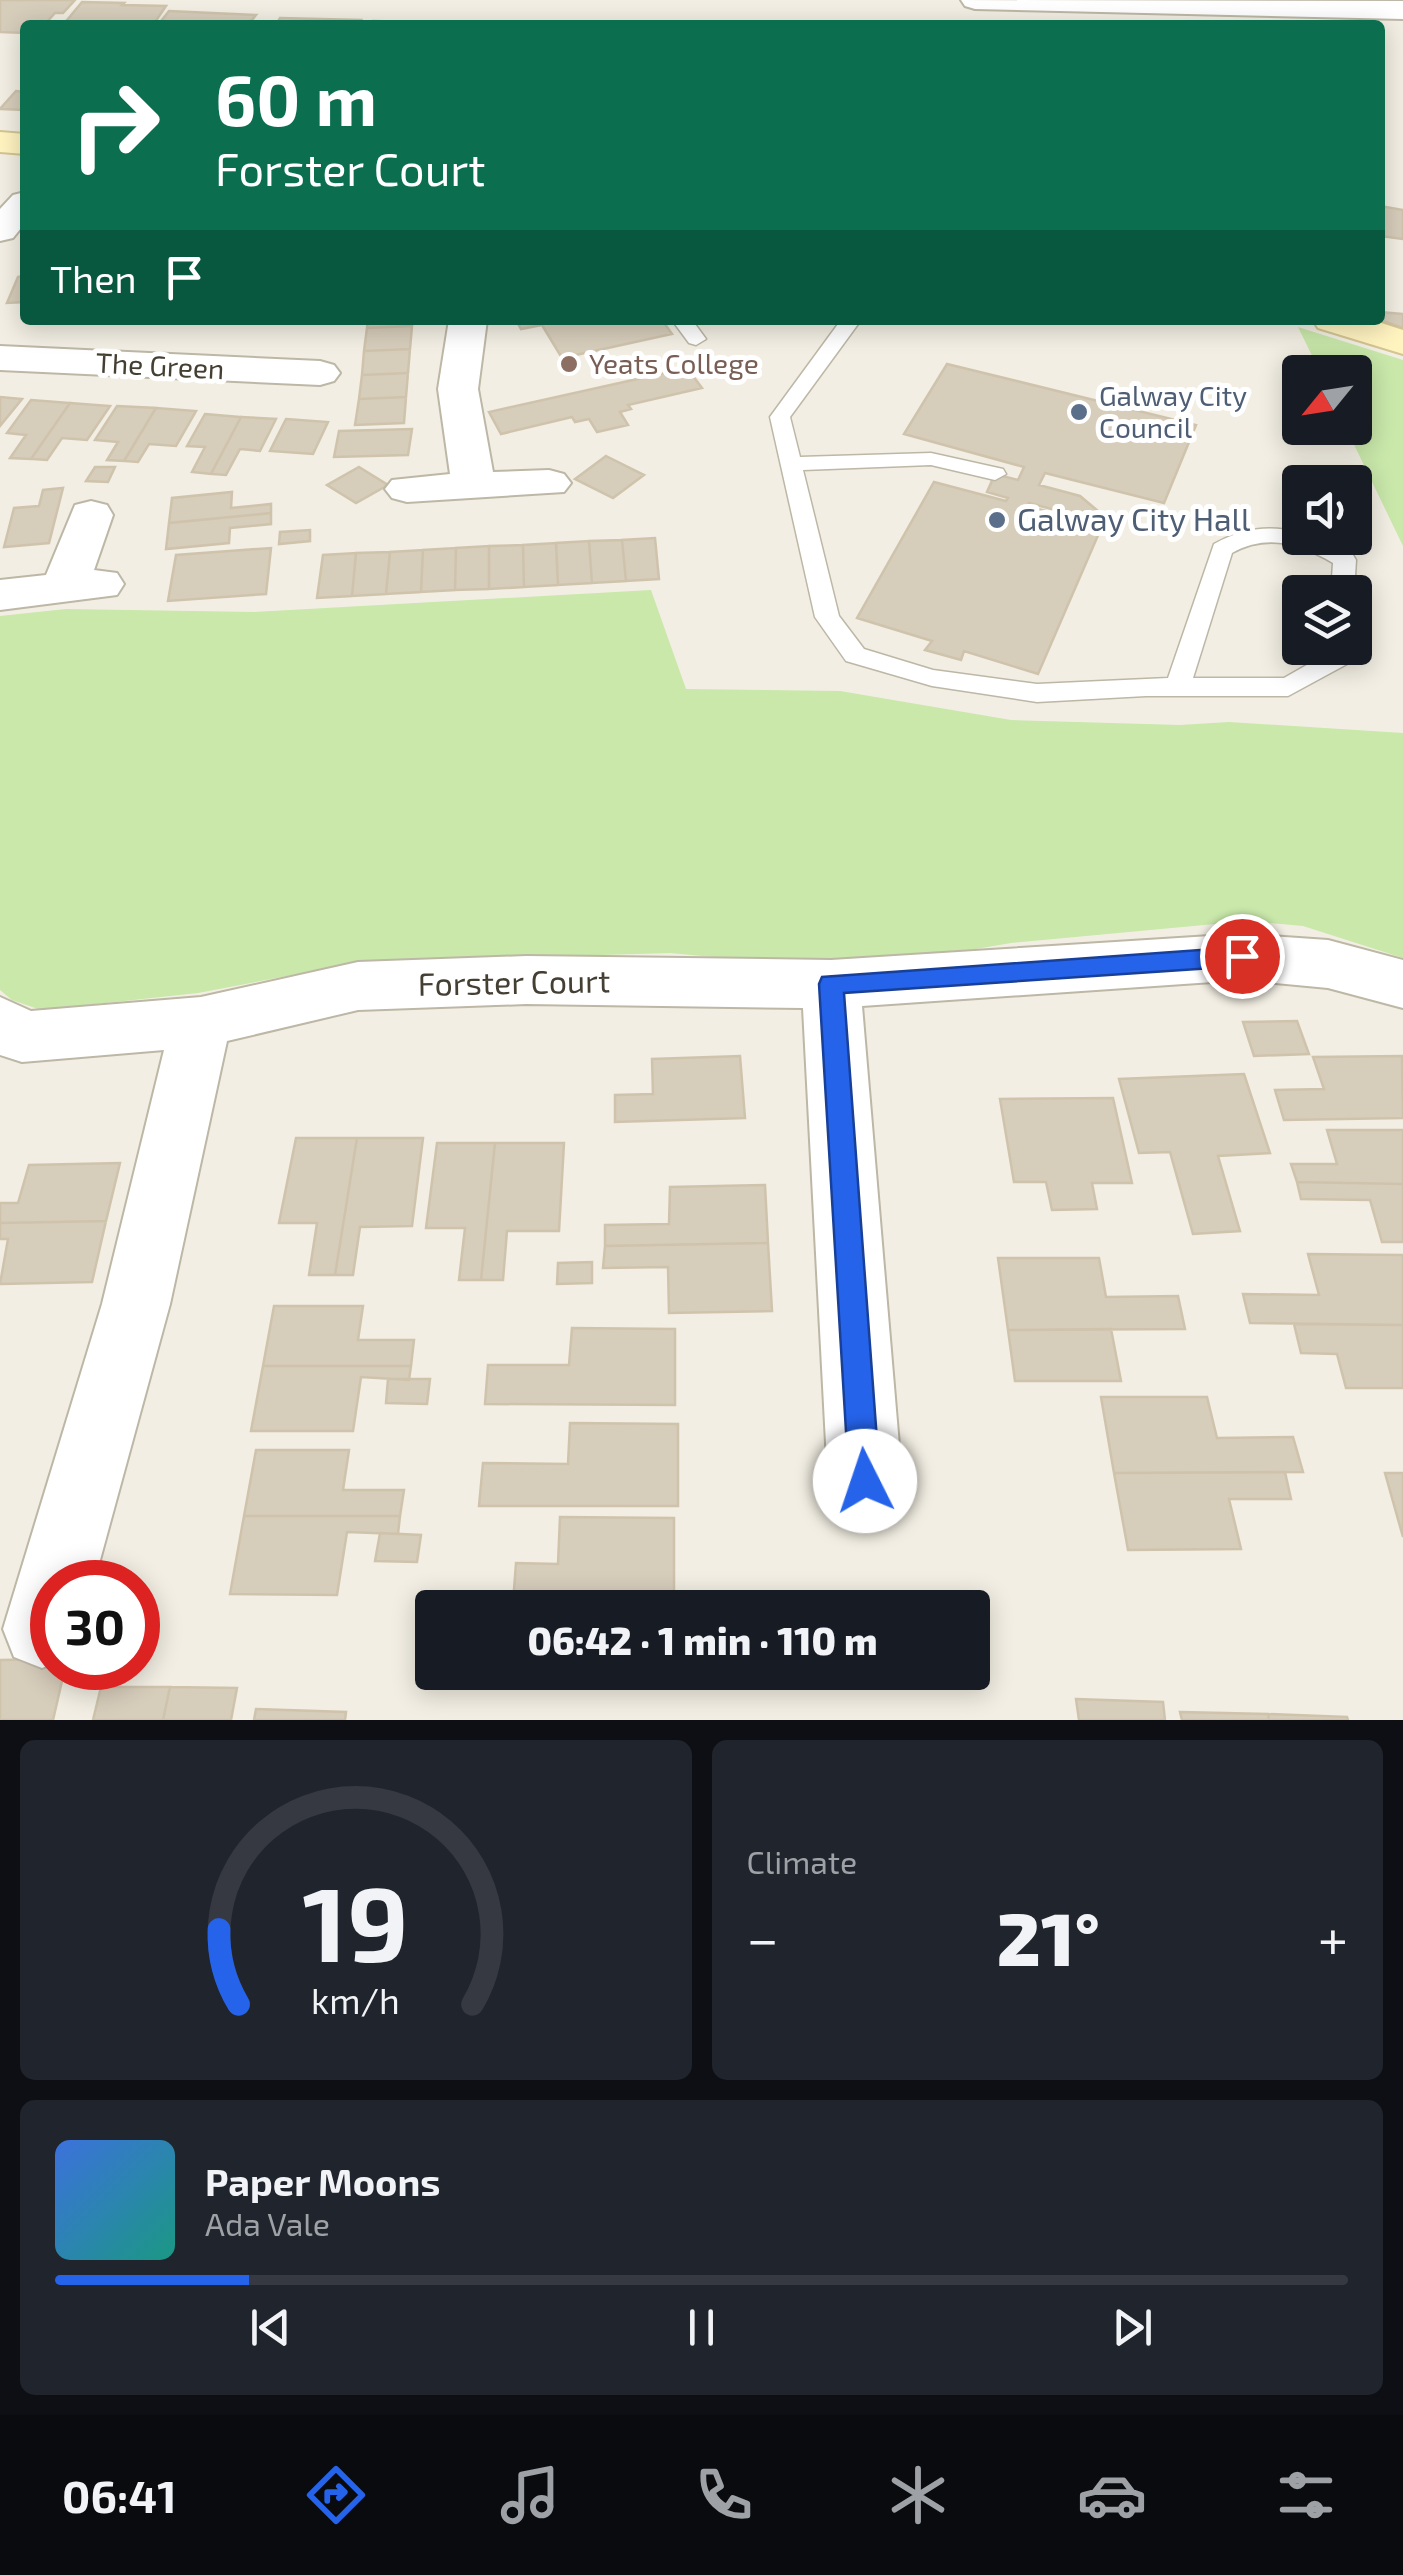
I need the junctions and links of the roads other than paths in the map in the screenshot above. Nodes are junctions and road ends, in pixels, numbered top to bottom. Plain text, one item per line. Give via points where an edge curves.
1 (975, 0) edge
2 (1403, 10) edge
3 (20, 208) edge
4 (0, 230) edge
5 (467, 325) edge
6 (686, 325) edge
7 (847, 325) edge
8 (1348, 325) edge
9 (696, 339) dead end
10 (1403, 342) edge
11 (0, 358) edge
12 (320, 373) dead end
13 (789, 464) junction
14 (995, 474) dead end
15 (550, 483) dead end
16 (474, 486) junction
17 (407, 489) dead end
18 (90, 515) dead end
19 (1344, 575) edge
20 (0, 595) edge
21 (1326, 665) edge
22 (1178, 687) junction
23 (831, 984) junction
24 (1403, 984) edge
25 (0, 1022) edge
26 (201, 1022) junction
27 (865, 1481) dead end
28 (62, 1560) edge

1 - 2 street
3 - 4 street
5 - 16 street via 458,389
6 - 9 lane
7 - 13 lane via 780,417
8 - 10 main road
11 - 12 street, The Green
13 - 14 lane via 931,458
13 - 22 lane via 827,617 855,655 932,678 1037,694
15 - 16 street
16 - 17 street
18 - 20 street via 83,585
19 - 22 lane via 1345,560 1314,542 1266,532 1222,548
21 - 22 lane via 1288,687
23 - 24 street, Forster Court via 1242,956 1328,964
23 - 26 street, Forster Court via 526,980 358,986
23 - 27 street
25 - 26 street, Forster Court via 22,1037
26 - 28 street via 136,1304

